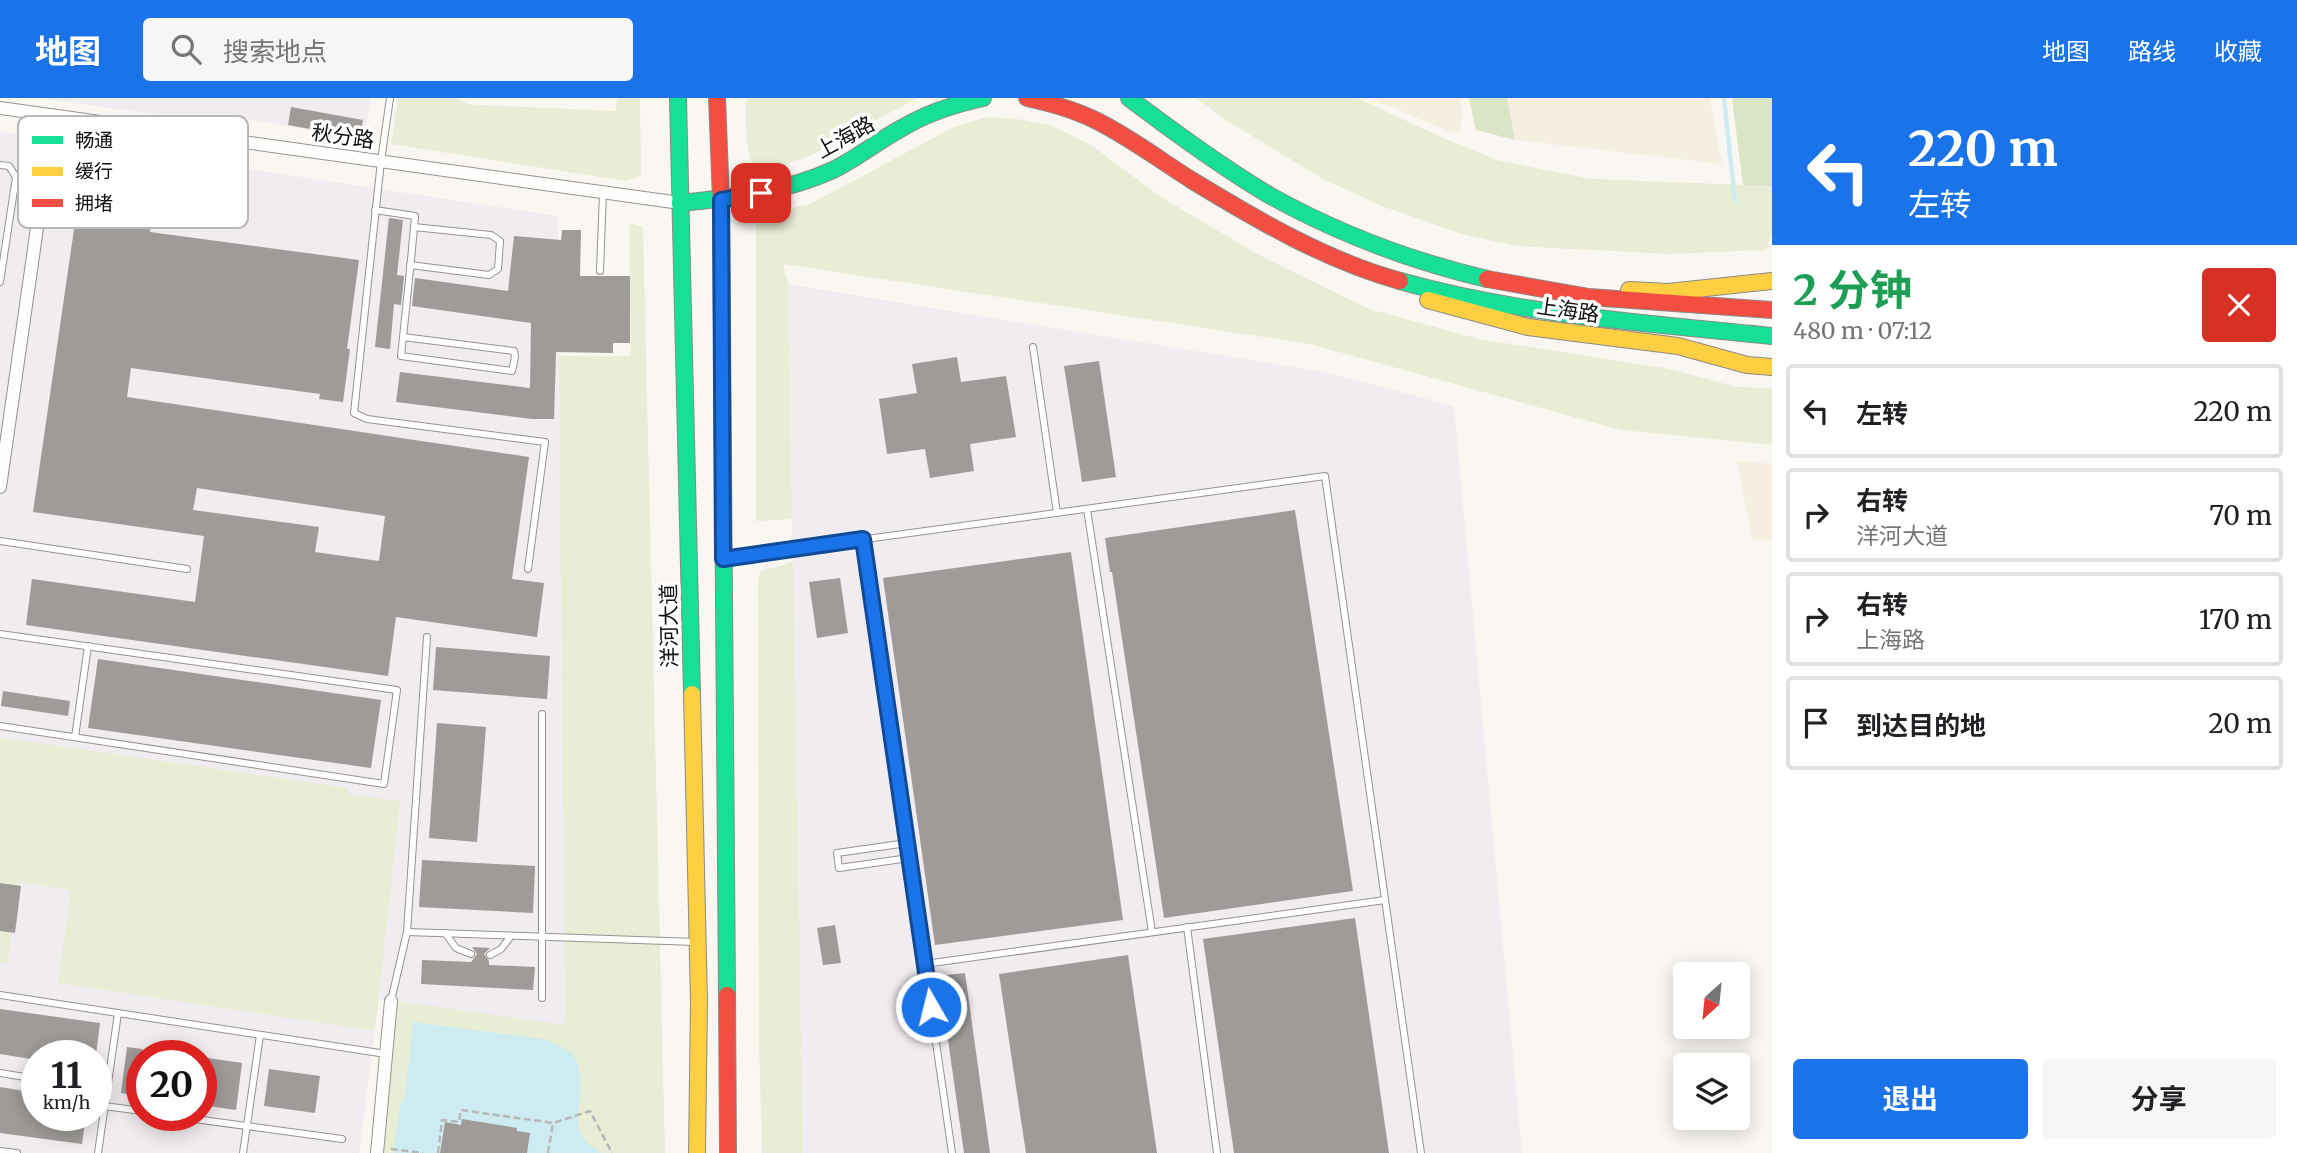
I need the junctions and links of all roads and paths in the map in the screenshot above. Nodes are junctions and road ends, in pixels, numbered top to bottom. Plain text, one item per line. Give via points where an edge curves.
1 (390, 98) edge
2 (678, 98) edge
3 (717, 98) edge
4 (983, 98) edge
5 (1027, 98) edge
6 (1087, 98) edge
7 (1129, 98) edge
8 (0, 108) edge
9 (53, 116) edge
10 (248, 143) edge
11 (381, 161) junction
12 (0, 165) edge
13 (603, 193) junction
14 (721, 200) junction
15 (680, 204) junction
16 (1236, 207) junction
17 (375, 211) junction
18 (414, 227) junction
19 (37, 228) edge
20 (3, 243) edge
21 (1383, 246) junction
22 (410, 265) junction
23 (600, 271) dead end
24 (1365, 271) junction
25 (1766, 281) edge
26 (0, 282) edge
27 (1766, 309) edge
28 (1765, 335) edge
29 (403, 337) junction
30 (1033, 347) dead end
31 (1772, 367) edge
32 (0, 486) edge
33 (1087, 509) junction
34 (1057, 513) junction
35 (863, 539) junction
36 (0, 541) edge
37 (723, 559) junction
38 (187, 569) dead end
39 (528, 569) dead end
40 (0, 634) edge
41 (428, 637) dead end
42 (88, 646) junction
43 (542, 714) dead end
44 (0, 726) edge
45 (75, 737) junction
46 (907, 844) junction
47 (909, 858) junction
48 (1385, 900) junction
49 (1187, 927) junction
50 (407, 932) junction
51 (1152, 932) junction
52 (445, 933) junction
53 (511, 936) junction
54 (542, 937) junction
55 (697, 942) junction
56 (471, 954) dead end
57 (490, 955) dead end
58 (925, 964) junction
59 (0, 995) edge
60 (542, 998) dead end
61 (391, 1001) joint
62 (118, 1013) junction
63 (260, 1035) junction
64 (112, 1054) edge
65 (386, 1054) junction
66 (0, 1073) edge
67 (21, 1076) edge
68 (217, 1122) edge
69 (553, 1123) junction
70 (247, 1126) junction
71 (101, 1131) edge
72 (342, 1139) dead end
73 (0, 1151) edge
74 (383, 1151) edge
75 (17, 1153) edge
76 (98, 1153) edge
77 (243, 1153) edge
78 (423, 1153) edge
79 (438, 1153) edge
80 (548, 1153) edge
81 (612, 1153) edge
82 (697, 1153) edge
83 (728, 1153) edge
84 (952, 1153) edge
85 (1217, 1153) edge
86 (1421, 1153) edge

1 - 11 lane
2 - 15 main road, 洋河大道
3 - 14 main road
4 - 14 main road, 上海路 via 912,122 823,174 779,189
5 - 16 main road, 上海路 via 1095,120
6 - 16 main road, 上海路
7 - 21 main road, 上海路 via 1250,184 1315,219
8 - 9 street, 秋分路
10 - 11 street, 秋分路
11 - 13 street, 秋分路
11 - 17 lane
12 - 20 lane via 9,166 16,177
13 - 15 street, 秋分路
13 - 23 lane
14 - 15 main road, 上海路
14 - 37 main road
15 - 55 main road, 洋河大道
16 - 24 main road, 上海路
17 - 18 lane via 415,216
17 - 39 lane via 354,413 367,419 545,442
18 - 22 lane
18 - 22 lane via 491,235 500,241 498,269 489,275
19 - 32 street
20 - 26 lane
21 - 25 main road, 上海路 via 1501,274 1592,288 1668,292
21 - 27 main road, 上海路 via 1529,288 1643,303
22 - 29 lane
24 - 28 main road, 上海路 via 1446,294 1546,312
24 - 31 main road, 上海路 via 1415,295 1481,317 1681,346 1725,361
29 - 29 lane via 401,356 512,371 515,365 514,351
30 - 34 lane
33 - 34 lane
33 - 48 lane via 1325,476
33 - 51 lane
34 - 35 lane
35 - 37 lane
35 - 46 lane
36 - 38 lane
37 - 83 main road
40 - 42 lane
41 - 50 lane
42 - 45 lane
42 - 45 lane via 397,690 384,784
43 - 54 lane
44 - 45 lane
46 - 47 lane
46 - 47 lane via 837,853 839,868
47 - 58 lane
48 - 49 lane
48 - 86 lane
49 - 51 lane
49 - 85 lane
50 - 52 lane
50 - 61 lane
51 - 58 lane
52 - 53 lane
52 - 56 lane via 456,948
53 - 54 lane
53 - 57 lane
54 - 55 lane
54 - 60 lane
55 - 82 main road, 洋河大道
58 - 84 lane
59 - 62 lane
61 - 65 street
62 - 63 lane
62 - 64 lane
63 - 65 lane
63 - 70 lane
65 - 74 street
66 - 67 lane
68 - 70 lane
69 - 79 path via 461,1110 459,1122 442,1120
69 - 80 path
69 - 81 path via 590,1111
70 - 72 lane
70 - 77 lane
71 - 76 lane
73 - 75 lane
74 - 78 path

